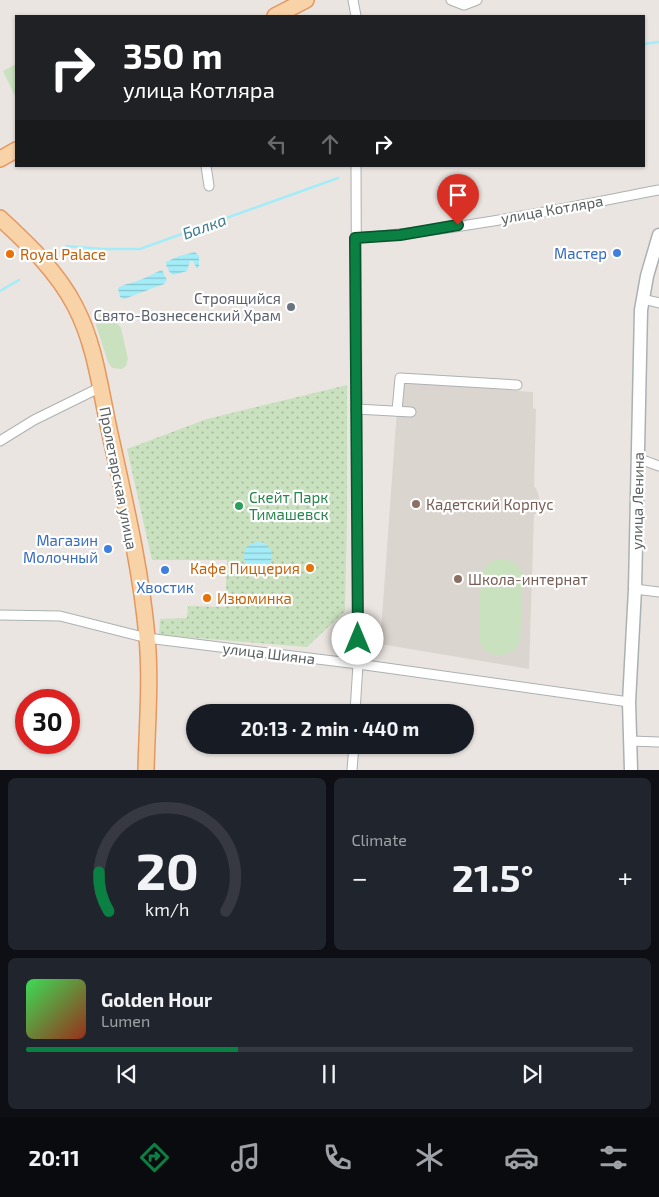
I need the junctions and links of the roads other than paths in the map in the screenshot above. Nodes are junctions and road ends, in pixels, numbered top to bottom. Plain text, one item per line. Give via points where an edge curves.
1 (306, 0) edge
2 (353, 0) edge
3 (451, 0) edge
4 (477, 0) edge
5 (277, 15) edge
6 (356, 15) edge
7 (206, 167) edge
8 (356, 167) edge
9 (209, 186) dead end
10 (659, 190) edge
11 (0, 207) edge
12 (0, 218) edge
13 (11, 228) junction
14 (659, 235) edge
15 (355, 238) junction
16 (643, 299) junction
17 (659, 303) edge
18 (517, 385) dead end
19 (101, 387) junction
20 (356, 409) junction
21 (397, 411) junction
22 (411, 412) dead end
23 (0, 441) edge
24 (637, 458) junction
25 (659, 466) edge
26 (635, 589) junction
27 (659, 592) edge
28 (0, 615) edge
29 (147, 638) junction
30 (358, 664) junction
31 (629, 702) junction
32 (356, 704) edge
33 (631, 741) junction
34 (659, 742) edge
35 (353, 754) edge
36 (146, 770) edge
37 (352, 770) edge
38 (631, 770) edge

1 - 5 main road
2 - 6 street
3 - 4 street via 464,5
7 - 9 street
8 - 15 street
10 - 15 street, улица Котляра via 410,233
11 - 13 main road
12 - 13 main road, Пролетарская улица
13 - 19 main road, Пролетарская улица via 56,275 75,305 89,339
14 - 16 main road, улица Ленина
15 - 20 street
16 - 17 street
16 - 24 main road, улица Ленина
18 - 21 street via 400,378
19 - 23 street
19 - 29 main road, Пролетарская улица via 137,567
20 - 21 street
20 - 30 street
21 - 22 street
24 - 25 street
24 - 26 main road, улица Ленина
26 - 27 street
26 - 31 main road, улица Ленина
28 - 29 street, улица Шияна via 60,616
29 - 30 street, улица Шияна
29 - 36 main road, Пролетарская улица
30 - 31 street, улица Шияна
30 - 32 street
31 - 33 main road, улица Ленина
33 - 34 street
33 - 38 main road, улица Ленина
35 - 37 street

